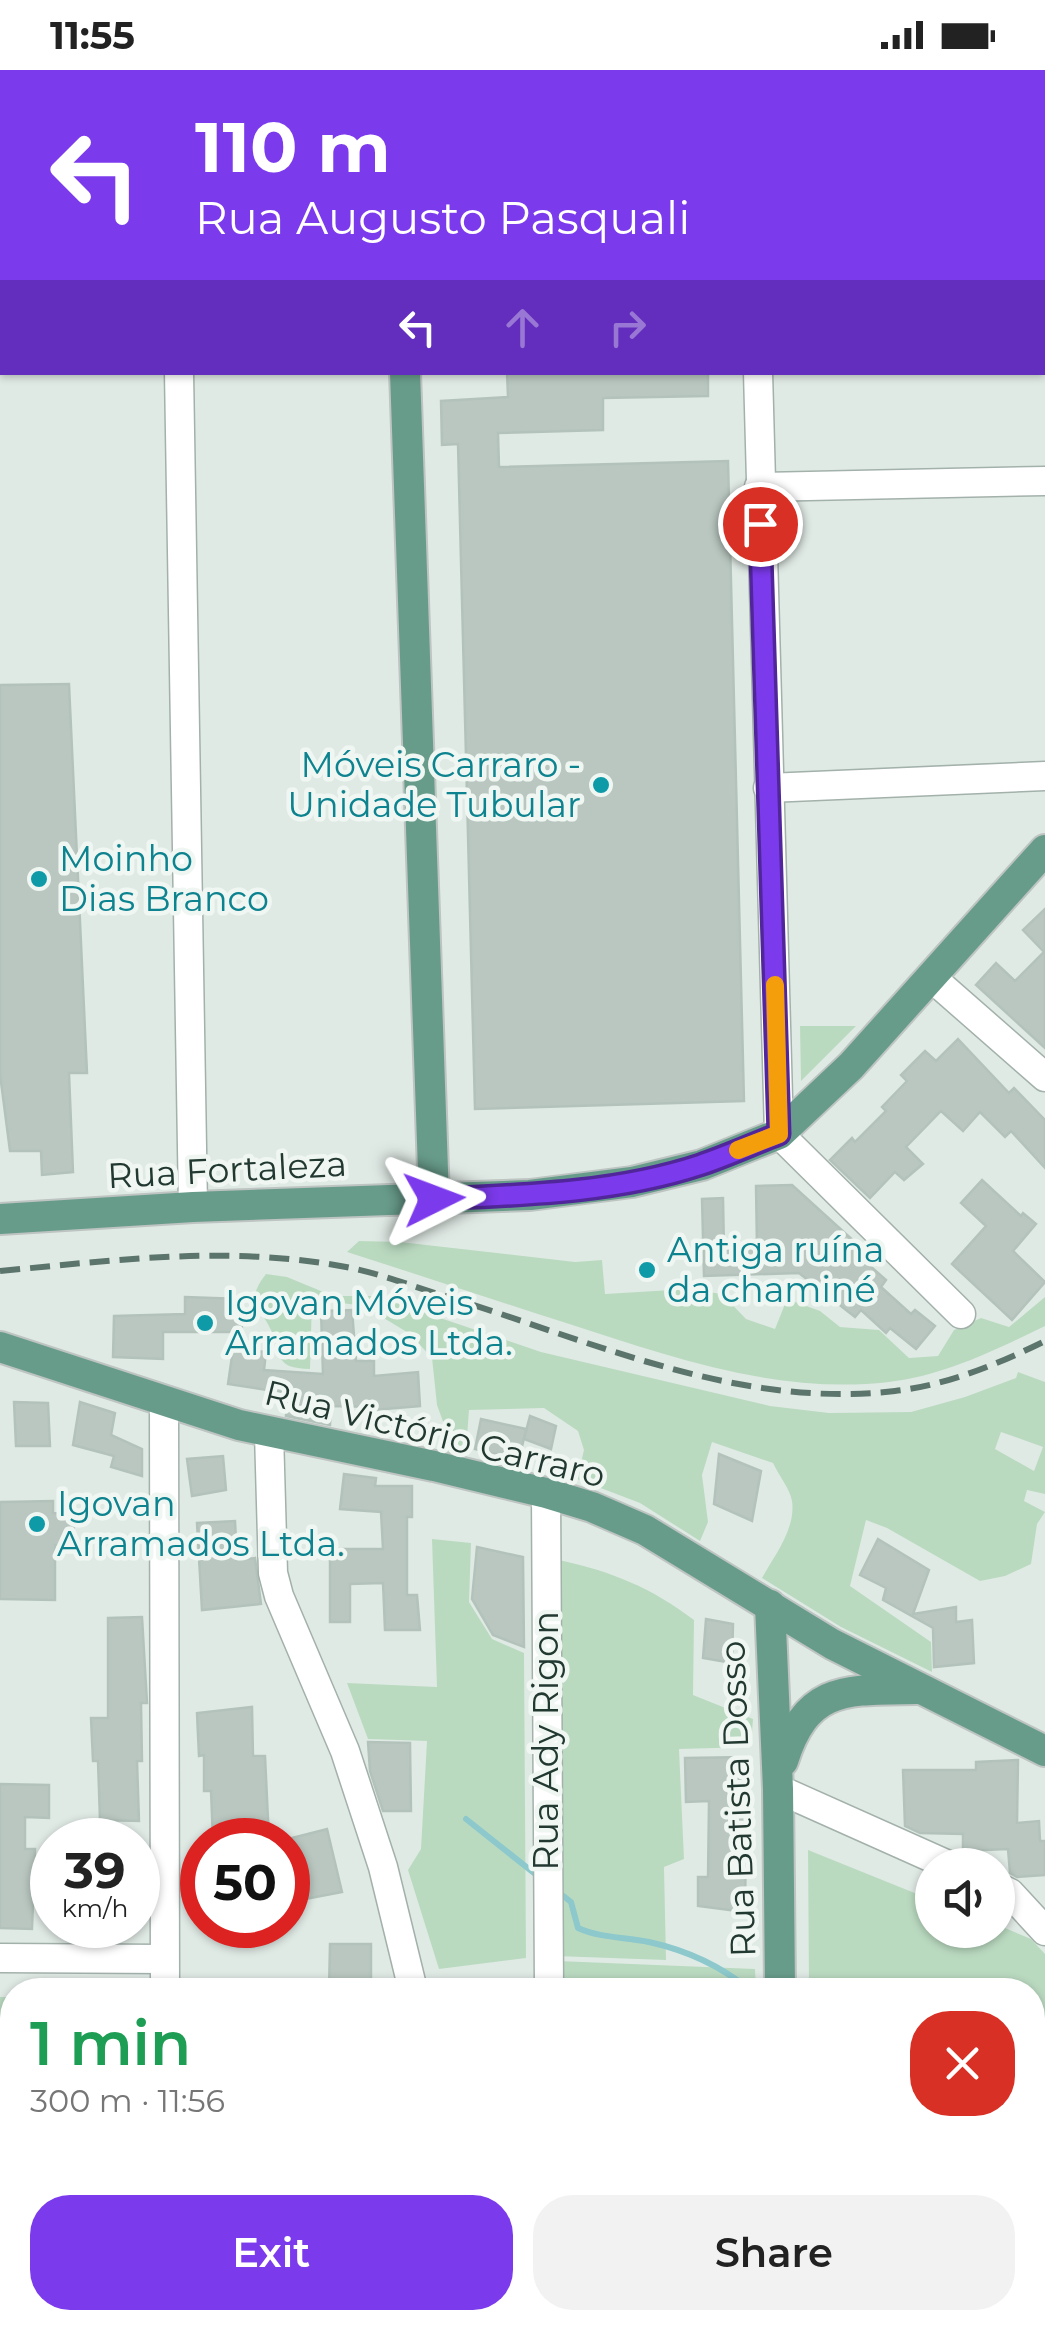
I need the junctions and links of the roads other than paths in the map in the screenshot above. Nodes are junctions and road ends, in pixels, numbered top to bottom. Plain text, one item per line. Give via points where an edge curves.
1 (178, 375) edge
2 (405, 375) edge
3 (758, 375) edge
4 (1045, 480) edge
5 (759, 487) junction
6 (1045, 776) edge
7 (768, 788) junction
8 (1045, 850) edge
9 (932, 978) junction
10 (1045, 1077) edge
11 (779, 1134) junction
12 (434, 1199) junction
13 (193, 1207) junction
14 (0, 1219) edge
15 (961, 1314) dead end
16 (0, 1347) edge
17 (164, 1400) junction
18 (269, 1433) junction
19 (546, 1492) junction
20 (770, 1605) junction
21 (924, 1689) junction
22 (1045, 1751) edge
23 (778, 1783) junction
24 (915, 1849) edge
25 (1015, 1898) edge
26 (1045, 1931) edge
27 (0, 1958) edge
28 (164, 1959) junction
29 (165, 1978) edge
30 (410, 1978) edge
31 (548, 1978) edge
32 (780, 1978) edge

1 - 13 street
2 - 12 main road
3 - 5 street
4 - 5 street
5 - 7 street
6 - 7 street
7 - 11 street
8 - 9 main road, Rua Fortaleza
9 - 10 street
9 - 11 main road, Rua Fortaleza
11 - 12 main road, Rua Fortaleza via 632,1182
11 - 15 street
12 - 13 main road, Rua Fortaleza
13 - 14 main road, Rua Fortaleza
16 - 17 main road, Rua Victório Carraro
17 - 18 main road, Rua Victório Carraro
17 - 28 street
18 - 19 main road, Rua Victório Carraro
18 - 30 street via 273,1573 345,1751
19 - 20 main road, Rua Victório Carraro via 645,1530
19 - 31 street, Rua Ady Rigon
20 - 21 main road, Rua Victório Carraro
20 - 23 main road, Rua Batista Dosso
21 - 22 main road, Rua Victório Carraro
21 - 23 main road via 856,1690 826,1700 802,1717
23 - 24 street
23 - 32 main road, Rua Batista Dosso
25 - 26 street
27 - 28 street
28 - 29 street

